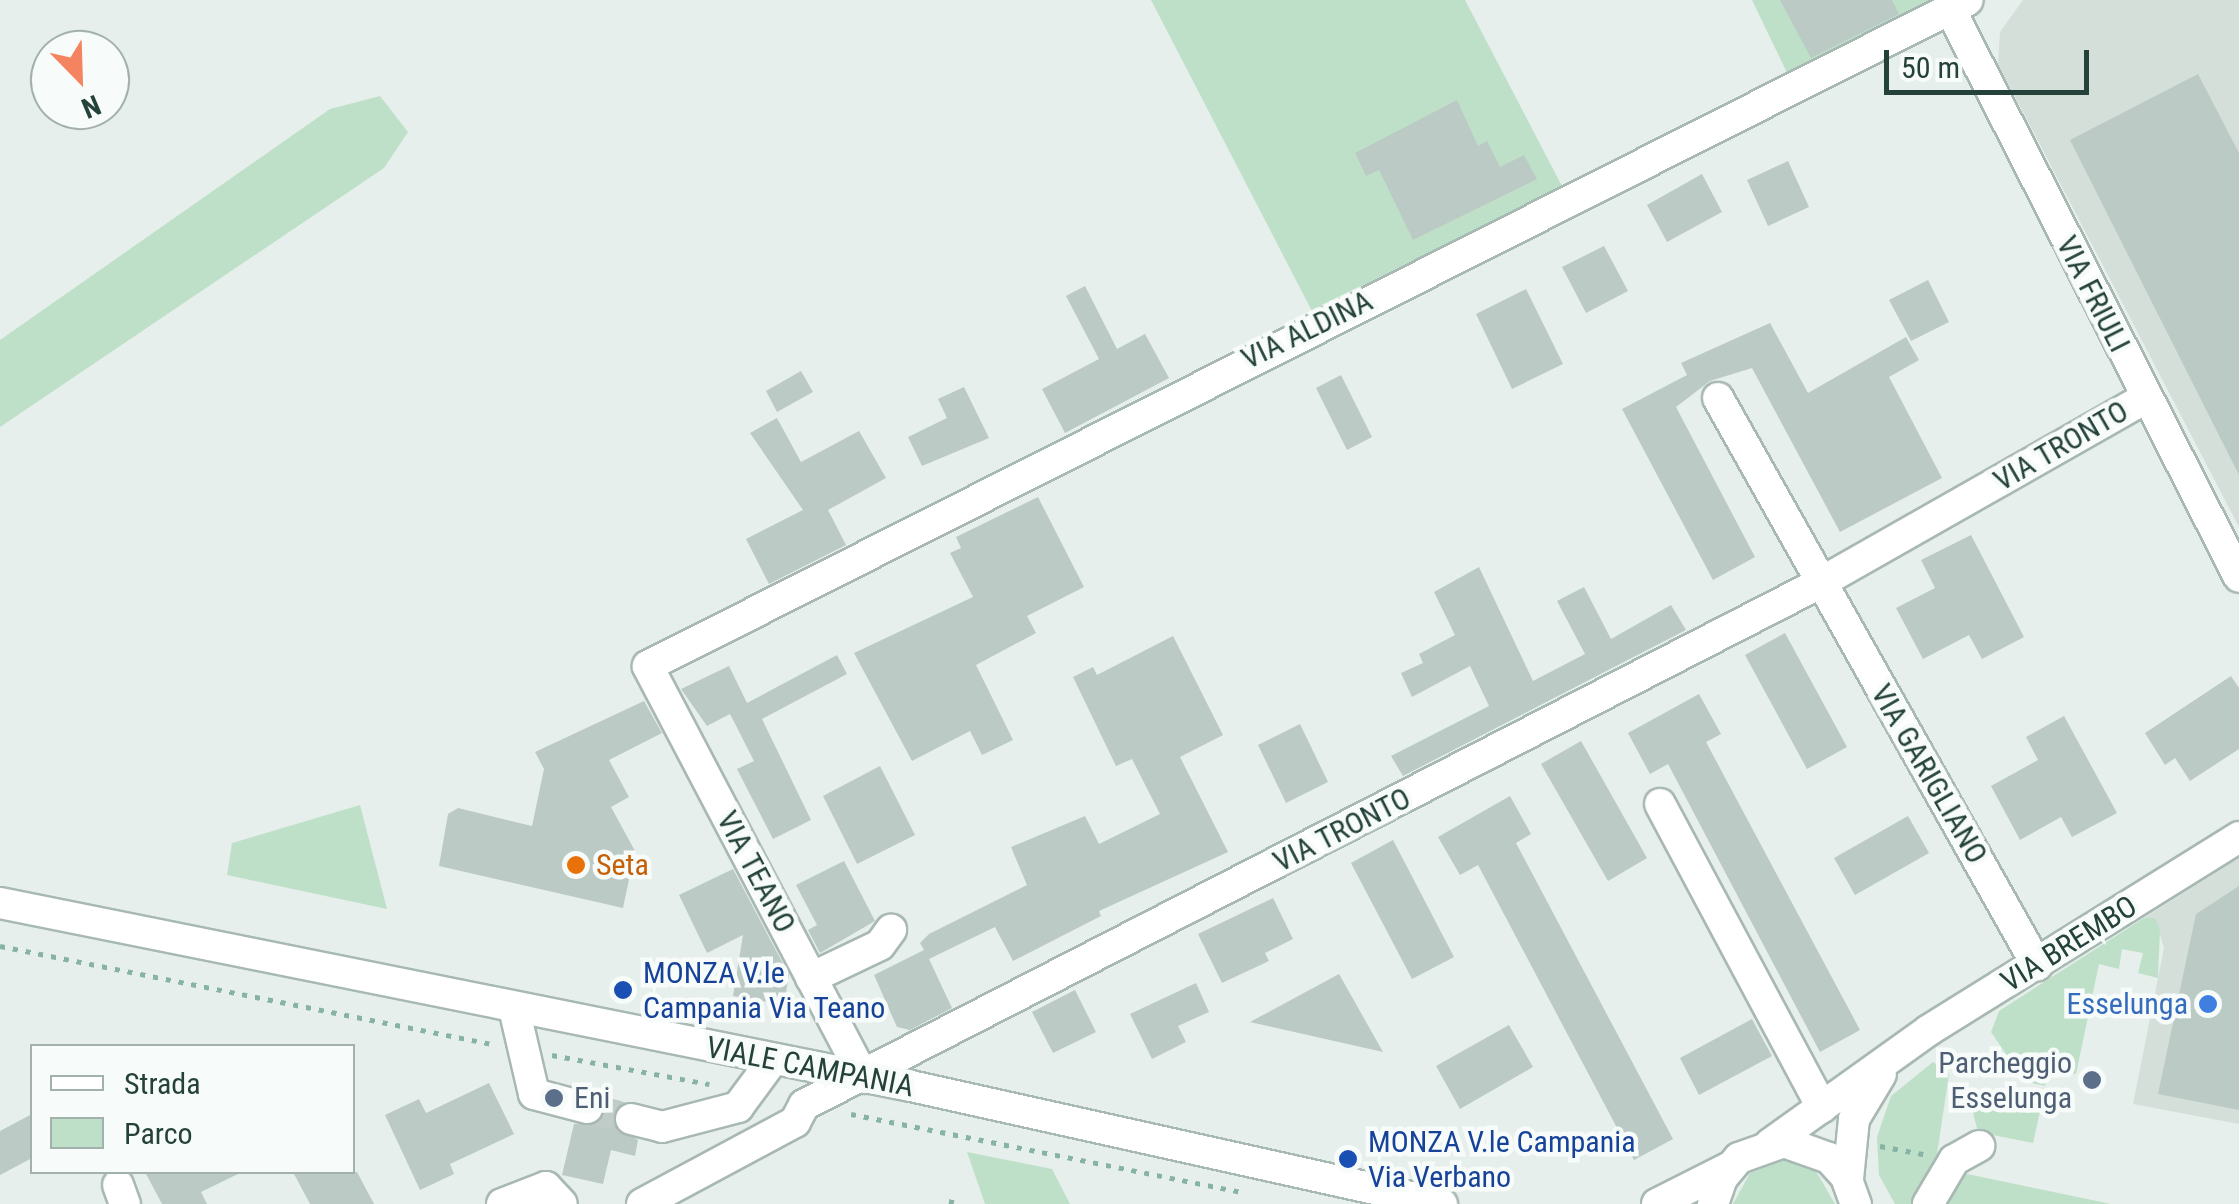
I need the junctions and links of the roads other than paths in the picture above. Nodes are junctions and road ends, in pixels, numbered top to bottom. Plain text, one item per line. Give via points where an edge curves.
1 (1959, 4) edge
2 (1718, 398) dead end
3 (2145, 398) junction
4 (2239, 577) edge
5 (1820, 583) junction
6 (648, 666) joint
7 (1660, 804) dead end
8 (2239, 837) edge
9 (0, 904) edge
10 (890, 930) dead end
11 (2037, 965) junction
12 (811, 978) junction
13 (514, 1008) junction
14 (1899, 1052) junction
15 (772, 1060) junction
16 (864, 1078) junction
17 (1822, 1107) junction
18 (588, 1108) tunnel mouth
19 (631, 1119) tunnel mouth
20 (1770, 1144) junction
21 (1967, 1153) road end
22 (1731, 1166) junction
23 (1854, 1195) edge
24 (502, 1204) edge
25 (562, 1204) edge
26 (642, 1204) edge
27 (1442, 1204) edge
28 (1657, 1204) edge
29 (1713, 1204) edge
30 (1928, 1204) edge

1 - 3 street, VIA FRIULI
1 - 6 street, VIA ALDINA
2 - 5 street
3 - 4 street, VIA FRIULI
3 - 5 street, VIA TRONTO
5 - 11 street, VIA GARIGLIANO
5 - 16 street, VIA TRONTO
6 - 12 street, VIA TEANO
7 - 17 street
8 - 11 street, VIA BREMBO
9 - 13 street, VIALE CAMPANIA
10 - 12 street via 880,944
11 - 14 street, VIA BREMBO
12 - 16 street, VIA TEANO
13 - 15 street, VIALE CAMPANIA
13 - 18 street via 534,1094
14 - 17 street, VIA BREMBO
14 - 23 street, VIA BREMBO via 1854,1119
15 - 16 street, VIALE CAMPANIA
15 - 19 street via 738,1106 662,1126
16 - 26 street, VIA TRONTO via 804,1106 795,1122
16 - 27 street, VIALE CAMPANIA
17 - 20 street, VIA BREMBO
20 - 22 street, VIA BREMBO
20 - 23 street via 1815,1149
21 - 30 street
22 - 28 street
22 - 29 street
24 - 25 street via 546,1187

